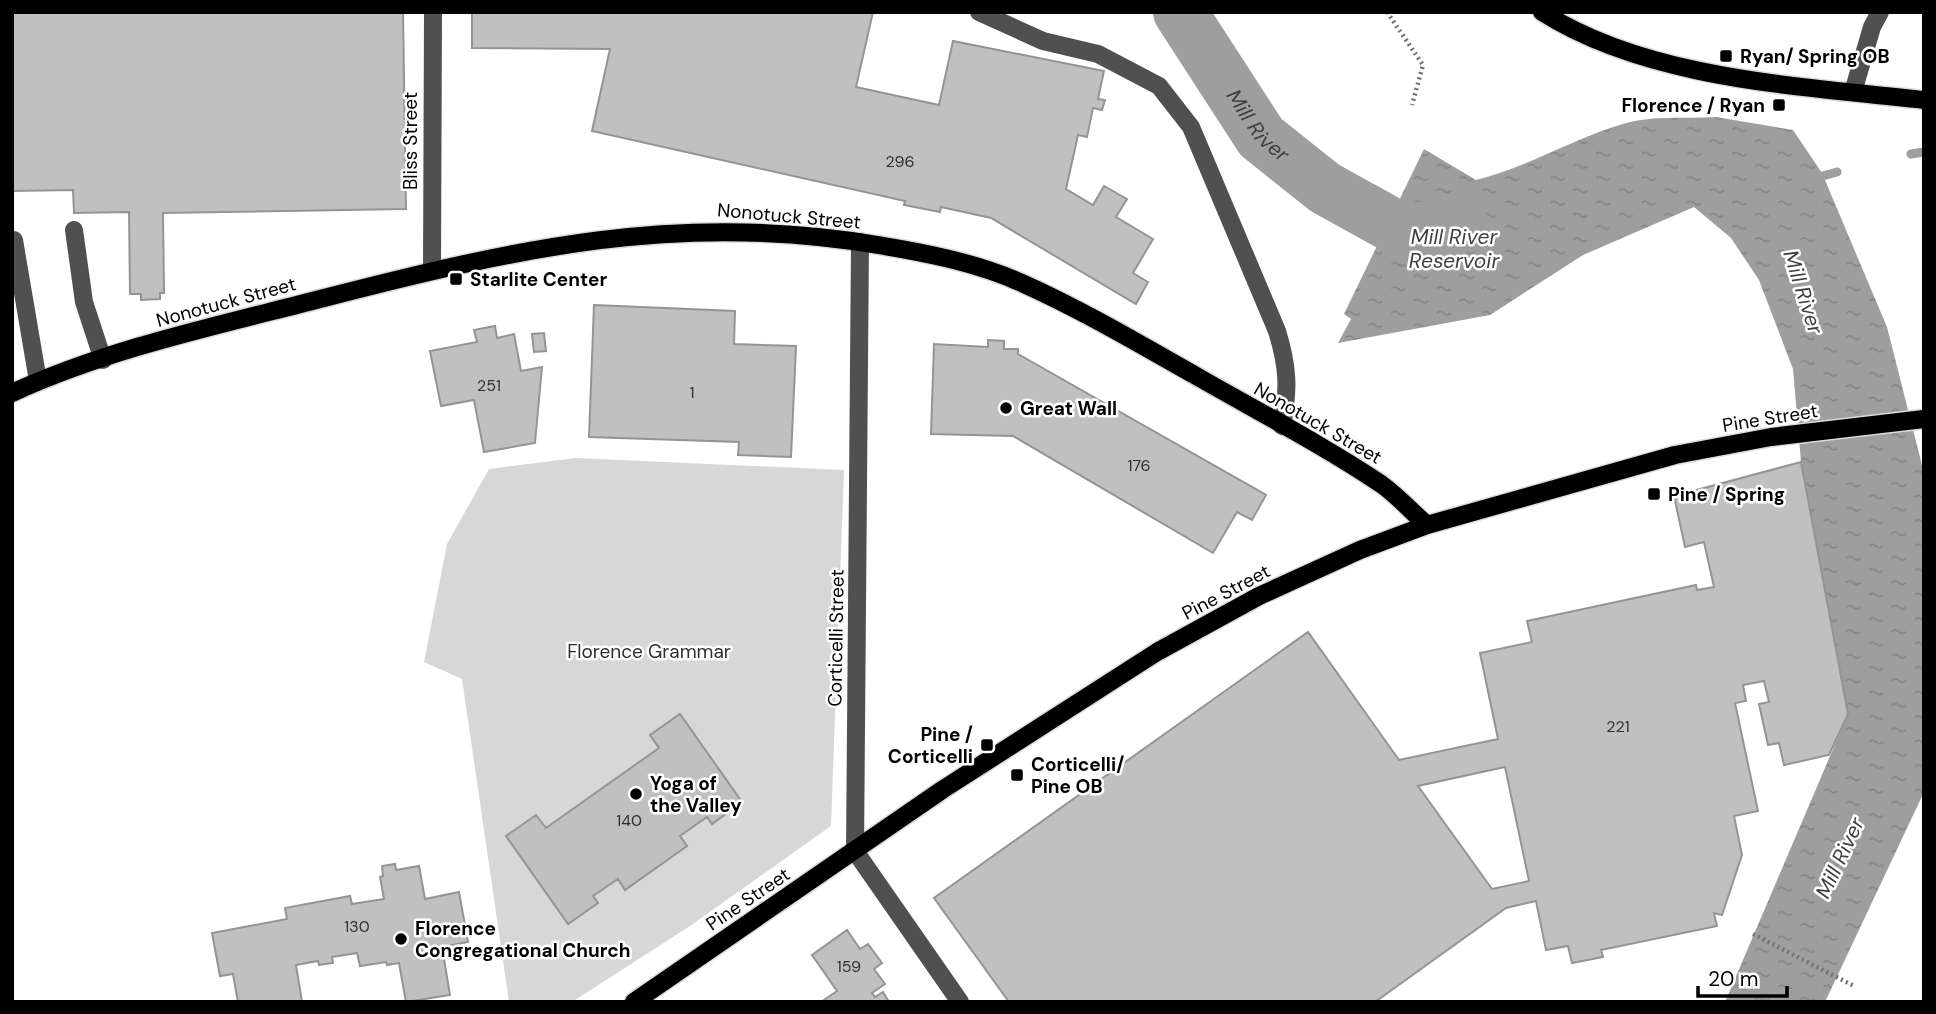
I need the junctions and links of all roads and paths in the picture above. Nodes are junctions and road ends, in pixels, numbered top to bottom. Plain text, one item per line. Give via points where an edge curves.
1 (433, 12) edge
2 (979, 12) edge
3 (1387, 12) edge
4 (1542, 12) edge
5 (1880, 12) edge
6 (1853, 92) junction
7 (1924, 100) edge
8 (1412, 105) dead end
9 (74, 230) dead end
10 (15, 240) dead end
11 (860, 242) junction
12 (432, 270) junction
13 (103, 360) junction
14 (38, 381) junction
15 (12, 393) edge
16 (1919, 420) edge
17 (1282, 426) junction
18 (1427, 525) junction
19 (855, 851) junction
20 (1753, 934) dead end
21 (1854, 986) dead end
22 (634, 1002) edge
23 (960, 1002) edge

1 - 12 street, Bliss Street
2 - 17 street via 1043,41 1098,54 1129,69 1159,86 1191,127 1278,331 1288,365
3 - 8 path via 1423,65
4 - 6 main road via 1629,52 1763,81
5 - 6 street
6 - 7 main road
9 - 13 street via 85,302
10 - 14 street
11 - 12 main road, Nonotuck Street via 793,233 709,230 611,237
11 - 17 main road, Nonotuck Street via 961,262 1023,283
11 - 19 street, Corticelli Street
12 - 13 main road, Nonotuck Street via 178,335
13 - 14 main road, Nonotuck Street
14 - 15 main road, Nonotuck Street
16 - 18 main road, Pine Street via 1771,437 1675,455
17 - 18 main road, Nonotuck Street via 1384,486
18 - 19 main road, Pine Street via 1259,596 1157,652 953,782
19 - 22 main road, Pine Street
19 - 23 street
20 - 21 path

